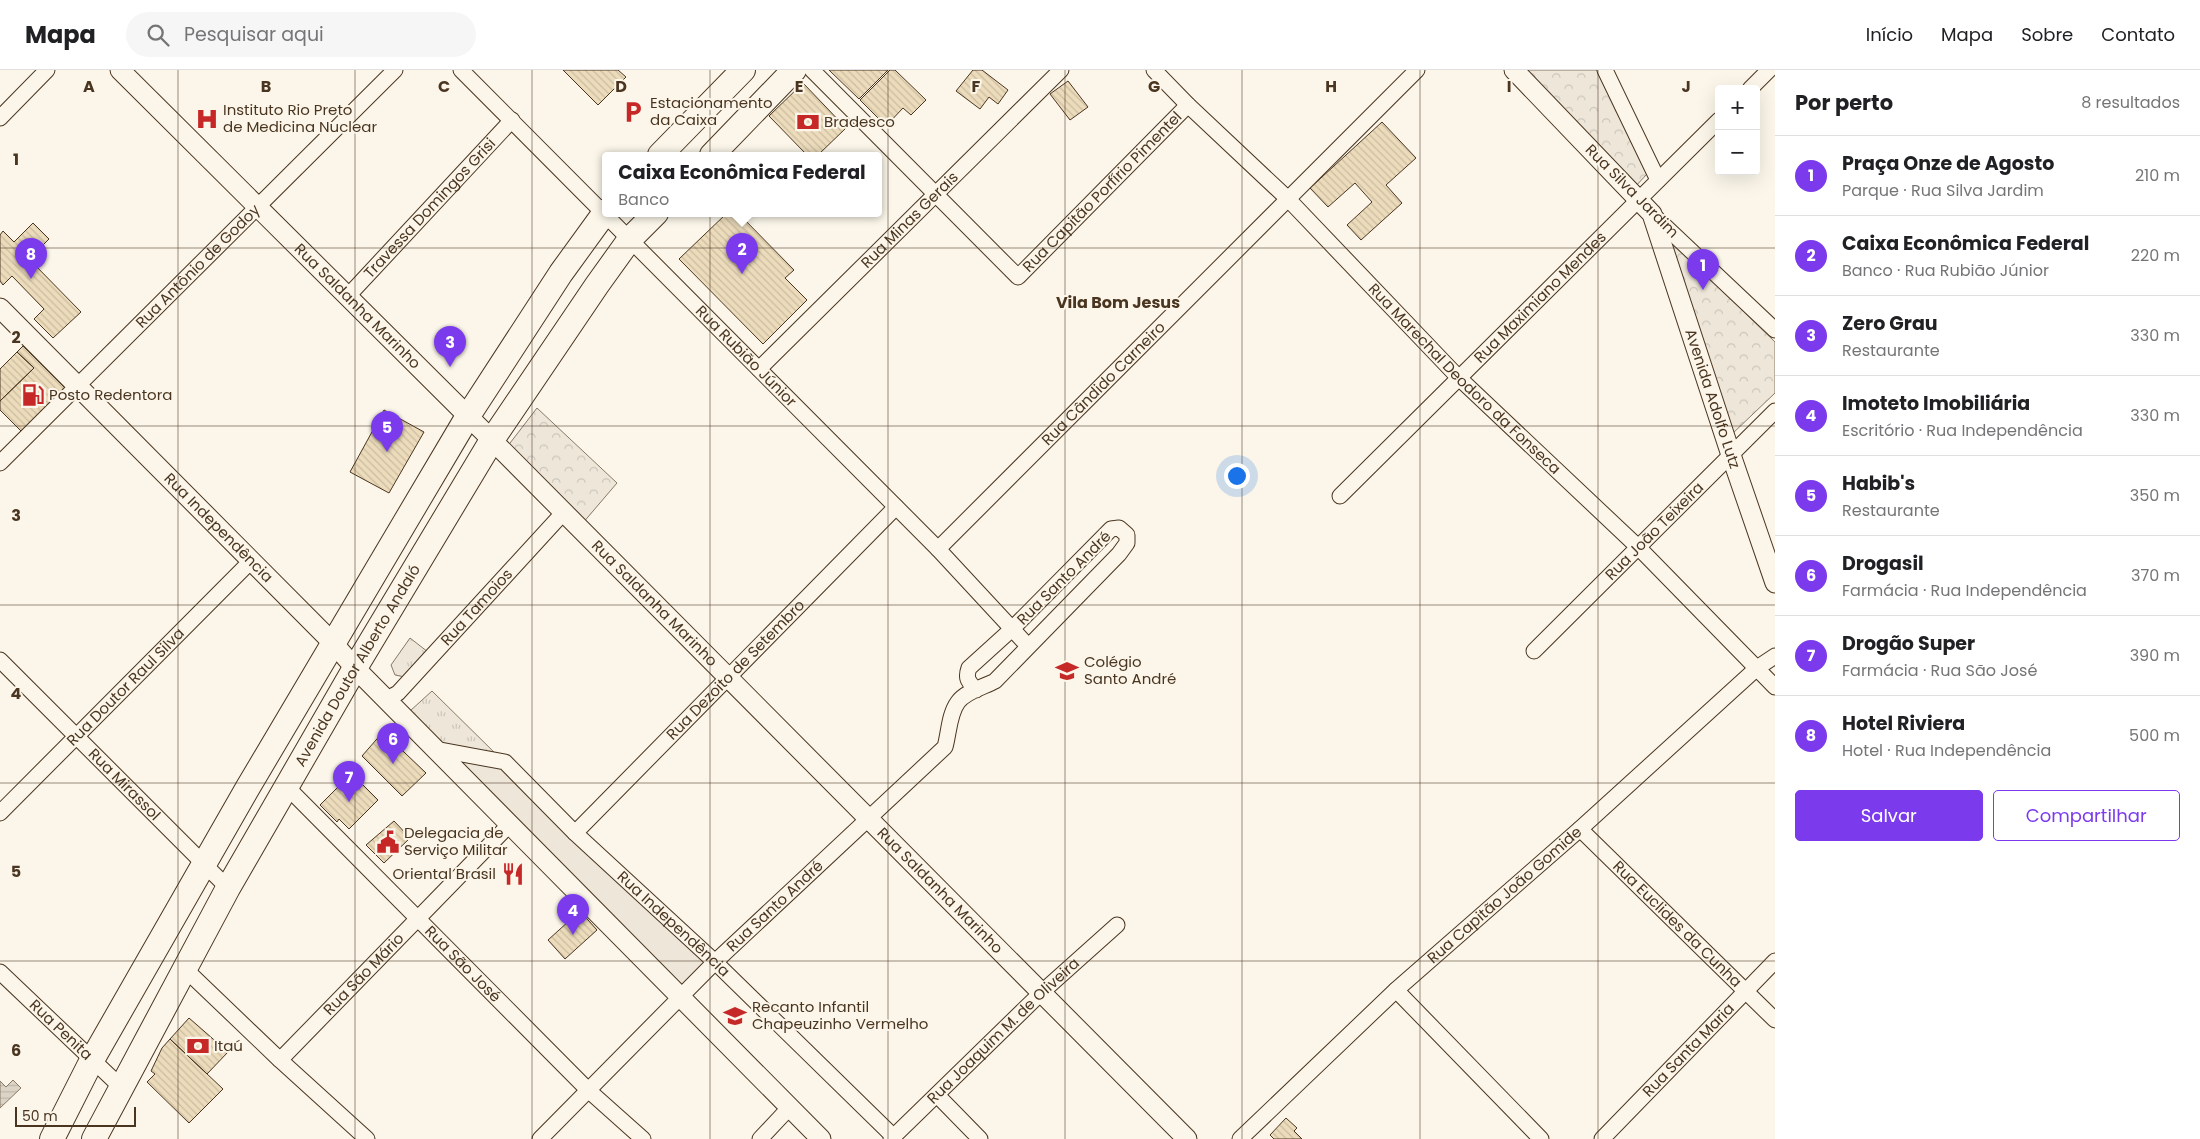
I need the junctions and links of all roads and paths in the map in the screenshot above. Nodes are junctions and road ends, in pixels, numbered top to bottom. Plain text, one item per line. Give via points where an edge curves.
1 (47, 70) edge
2 (120, 70) edge
3 (395, 70) edge
4 (461, 70) edge
5 (743, 70) edge
6 (794, 70) edge
7 (812, 70) edge
8 (1061, 70) edge
9 (1154, 70) edge
10 (1417, 70) edge
11 (1514, 70) edge
12 (1605, 70) edge
13 (1769, 70) edge
14 (1754, 85) edge
15 (1188, 105) junction
16 (0, 118) edge
17 (512, 120) junction
18 (1715, 124) edge
19 (663, 152) edge
20 (715, 152) edge
21 (1658, 180) junction
22 (935, 194) junction
23 (1288, 199) junction
24 (1638, 200) junction
25 (258, 206) junction
26 (602, 209) edge
27 (1652, 214) junction
28 (602, 216) edge
29 (609, 217) edge
30 (652, 217) edge
31 (630, 240) junction
32 (348, 296) junction
33 (0, 308) edge
34 (1775, 330) edge
35 (760, 369) junction
36 (1459, 378) junction
37 (78, 387) junction
38 (1775, 412) edge
39 (468, 416) junction
40 (492, 440) junction
41 (1731, 455) junction
42 (0, 463) edge
43 (1340, 496) dead end
44 (896, 507) junction
45 (564, 512) junction
46 (1638, 547) junction
47 (938, 549) junction
48 (250, 562) junction
49 (1069, 572) junction
50 (1775, 583) edge
51 (1084, 589) junction
52 (1036, 605) junction
53 (1052, 622) junction
54 (1012, 629) junction
55 (334, 644) junction
56 (1028, 646) junction
57 (1534, 651) dead end
58 (1775, 656) edge
59 (0, 660) edge
60 (355, 668) junction
61 (1757, 668) junction
62 (728, 678) junction
63 (1775, 687) edge
64 (976, 690) junction
65 (387, 700) junction
66 (76, 736) junction
67 (435, 748) junction
68 (286, 786) junction
69 (0, 813) edge
70 (868, 818) junction
71 (510, 824) junction
72 (1580, 829) junction
73 (575, 834) junction
74 (204, 864) junction
75 (228, 888) junction
76 (418, 919) junction
77 (1117, 925) dead end
78 (1775, 961) edge
79 (715, 962) junction
80 (186, 970) junction
81 (0, 972) edge
82 (1396, 990) junction
83 (1041, 993) junction
84 (1746, 993) junction
85 (681, 997) junction
86 (1775, 1020) edge
87 (92, 1060) junction
88 (280, 1060) junction
89 (121, 1087) junction
90 (588, 1090) junction
91 (937, 1095) junction
92 (790, 1107) junction
93 (892, 1138) edge
94 (52, 1139) edge
95 (94, 1139) edge
96 (367, 1139) edge
97 (540, 1139) edge
98 (643, 1139) edge
99 (760, 1139) edge
100 (821, 1139) edge
101 (980, 1139) edge
102 (1187, 1139) edge
103 (1240, 1139) edge
104 (1541, 1139) edge
105 (1602, 1139) edge

1 - 16 street
2 - 25 street, Rua Saldanha Marinho
3 - 25 street, Rua Antônio de Godoy
4 - 17 street, Rua Rubião Júnior
5 - 19 main road
6 - 20 main road
7 - 22 street
8 - 22 street, Rua Minas Gerais
9 - 15 street, Rua Marechal Deodoro da Fonseca
10 - 23 street, Rua Cândido Carneiro
11 - 24 street, Rua Silva Jardim
12 - 21 street
13 - 14 street
15 - 22 street, Rua Capitão Porfírio Pimentel via 1018,277
15 - 23 street, Rua Marechal Deodoro da Fonseca
17 - 26 street, Rua Rubião Júnior
17 - 32 street, Travessa Domingos Grisi
18 - 21 street, Rua Maximiano Mendes
21 - 24 street, Rua Maximiano Mendes
22 - 35 street, Rua Minas Gerais
23 - 36 street, Rua Marechal Deodoro da Fonseca
23 - 47 street, Rua Cândido Carneiro
24 - 27 street, Rua Silva Jardim
24 - 36 street, Rua Maximiano Mendes
25 - 32 street, Rua Saldanha Marinho
25 - 37 street, Rua Antônio de Godoy
27 - 34 street, Rua Silva Jardim
27 - 41 street, Avenida Adolfo Lutz
28 - 39 main road, Avenida Doutor Alberto Andaló
29 - 31 street, Rua Rubião Júnior
30 - 31 main road, Avenida Doutor Alberto Andaló
31 - 35 street, Rua Rubião Júnior
31 - 40 main road, Avenida Doutor Alberto Andaló
32 - 39 street, Rua Saldanha Marinho
33 - 37 street, Rua Independência
35 - 44 street, Rua Rubião Júnior
36 - 43 street, Rua Maximiano Mendes
36 - 46 street, Rua Marechal Deodoro da Fonseca
37 - 42 street, Rua Antônio de Godoy
37 - 48 street, Rua Independência
38 - 41 street, Rua João Teixeira
39 - 40 street, Rua Saldanha Marinho
39 - 55 main road, Avenida Doutor Alberto Andaló
40 - 45 street, Rua Saldanha Marinho
40 - 60 main road, Avenida Doutor Alberto Andaló
41 - 46 street, Rua João Teixeira
41 - 50 street, Avenida Adolfo Lutz
44 - 47 street, Rua Rubião Júnior
44 - 62 street, Rua Dezoito de Setembro
45 - 62 street, Rua Saldanha Marinho
45 - 65 street, Rua Tamoios via 398,693
46 - 57 street, Rua João Teixeira
46 - 61 street, Rua Marechal Deodoro da Fonseca
47 - 54 street, Rua Rubião Júnior
48 - 55 street, Rua Independência
48 - 66 street, Rua Doutor Raul Silva
49 - 51 street
49 - 51 street, Rua Santo André via 1111,529 1119,528 1127,535 1120,554
49 - 52 street, Rua Santo André
51 - 53 street, Rua Santo André
52 - 53 street
52 - 54 street, Rua Santo André
53 - 56 street, Rua Santo André
54 - 56 street, Rua Rubião Júnior
54 - 64 street, Rua Santo André via 969,668 966,676
55 - 60 street, Rua Independência
55 - 74 main road, Avenida Doutor Alberto Andaló
56 - 64 street, Rua Santo André via 996,681
58 - 61 street, Rua Capitão João Gomide
59 - 66 street, Rua Mirassol
60 - 65 street, Rua Independência
60 - 68 main road, Avenida Doutor Alberto Andaló
61 - 63 street, Rua Marechal Deodoro da Fonseca
61 - 72 street, Rua Capitão João Gomide
62 - 70 street, Rua Saldanha Marinho
62 - 73 street, Rua Dezoito de Setembro
64 - 70 street, Rua Santo André via 959,701 952,714 944,747
65 - 67 street, Rua Independência
66 - 69 street, Rua Doutor Raul Silva
66 - 74 street, Rua Mirassol
67 - 71 street, Rua Independência
67 - 73 street, Rua Independência via 505,762
68 - 75 main road, Avenida Doutor Alberto Andaló
68 - 76 street, Rua São José
70 - 79 street, Rua Santo André
70 - 83 street, Rua Saldanha Marinho
71 - 76 street, Rua São Mário
71 - 85 street, Rua Independência
72 - 82 street, Rua Capitão João Gomide
72 - 84 street, Rua Euclides da Cunha
73 - 79 street, Rua Independência
74 - 75 street, Rua Mirassol
74 - 87 main road, Avenida Doutor Alberto Andaló
75 - 80 main road, Avenida Doutor Alberto Andaló
76 - 88 street, Rua São Mário
76 - 90 street, Rua São José
77 - 83 street, Rua Joaquim M. de Oliveira
78 - 84 street, Rua Santa Maria
79 - 85 street, Rua Santo André
79 - 93 street, Rua Independência
80 - 88 street
80 - 89 main road, Avenida Doutor Alberto Andaló
81 - 87 street, Rua Penita
82 - 103 street, Rua Capitão João Gomide
82 - 104 street
83 - 91 street, Rua Joaquim M. de Oliveira
83 - 102 street, Rua Saldanha Marinho
84 - 86 street, Rua Euclides da Cunha
84 - 105 street, Rua Santa Maria
85 - 90 street, Rua Santo André
85 - 92 street, Rua Independência
87 - 89 street, Rua Penita
87 - 94 main road, Avenida Doutor Alberto Andaló
88 - 96 street
89 - 95 main road, Avenida Doutor Alberto Andaló
90 - 97 street, Rua Santo André
90 - 98 street, Rua São José
91 - 93 street, Rua Joaquim M. de Oliveira
91 - 101 street
92 - 99 street
92 - 100 street, Rua Independência

